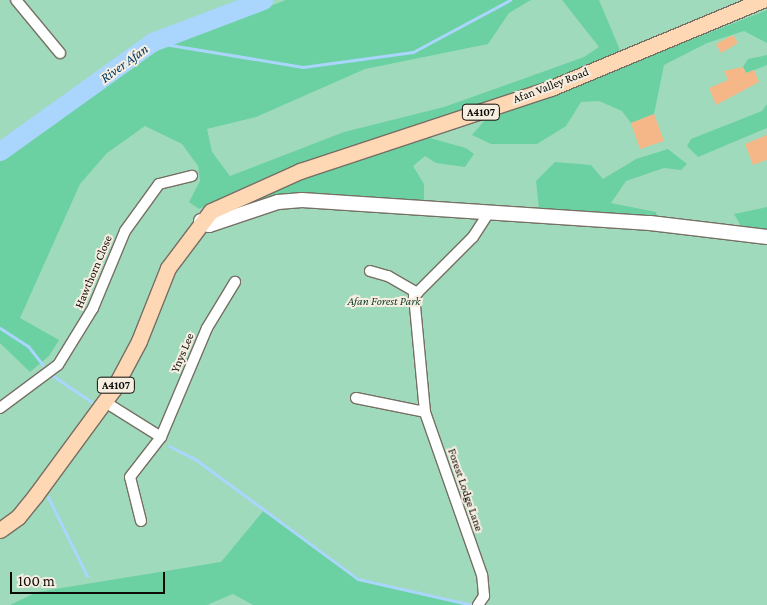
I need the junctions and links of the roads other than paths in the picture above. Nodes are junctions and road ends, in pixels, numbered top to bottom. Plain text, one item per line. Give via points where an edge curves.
1 (16, 0) edge
2 (762, 0) edge
3 (60, 53) dead end
4 (192, 176) dead end
5 (488, 214) junction
6 (201, 221) junction
7 (767, 237) edge
8 (370, 271) dead end
9 (235, 282) dead end
10 (418, 293) junction
11 (356, 398) dead end
12 (105, 402) junction
13 (0, 408) edge
14 (425, 412) junction
15 (161, 437) junction
16 (141, 521) dead end
17 (0, 530) edge
18 (478, 605) edge

1 - 3 street
2 - 6 main road, Afan Valley Road / A4107 via 551,88 267,183 211,211
4 - 13 street, Hawthorn Close via 160,184 125,231 93,308 58,366
5 - 6 main road via 302,200 278,202 209,226
5 - 7 main road via 650,223
5 - 10 street via 474,237
6 - 12 main road, A4107 via 168,268 129,363
8 - 10 street via 388,276
9 - 15 street, Ynys Lee via 207,328
10 - 14 street, Forest Lodge Lane via 414,296
11 - 14 street
12 - 15 street
12 - 17 main road, A4107 via 18,517
14 - 18 street, Forest Lodge Lane via 482,575 484,596
15 - 16 street, Ynys Lee via 130,477

